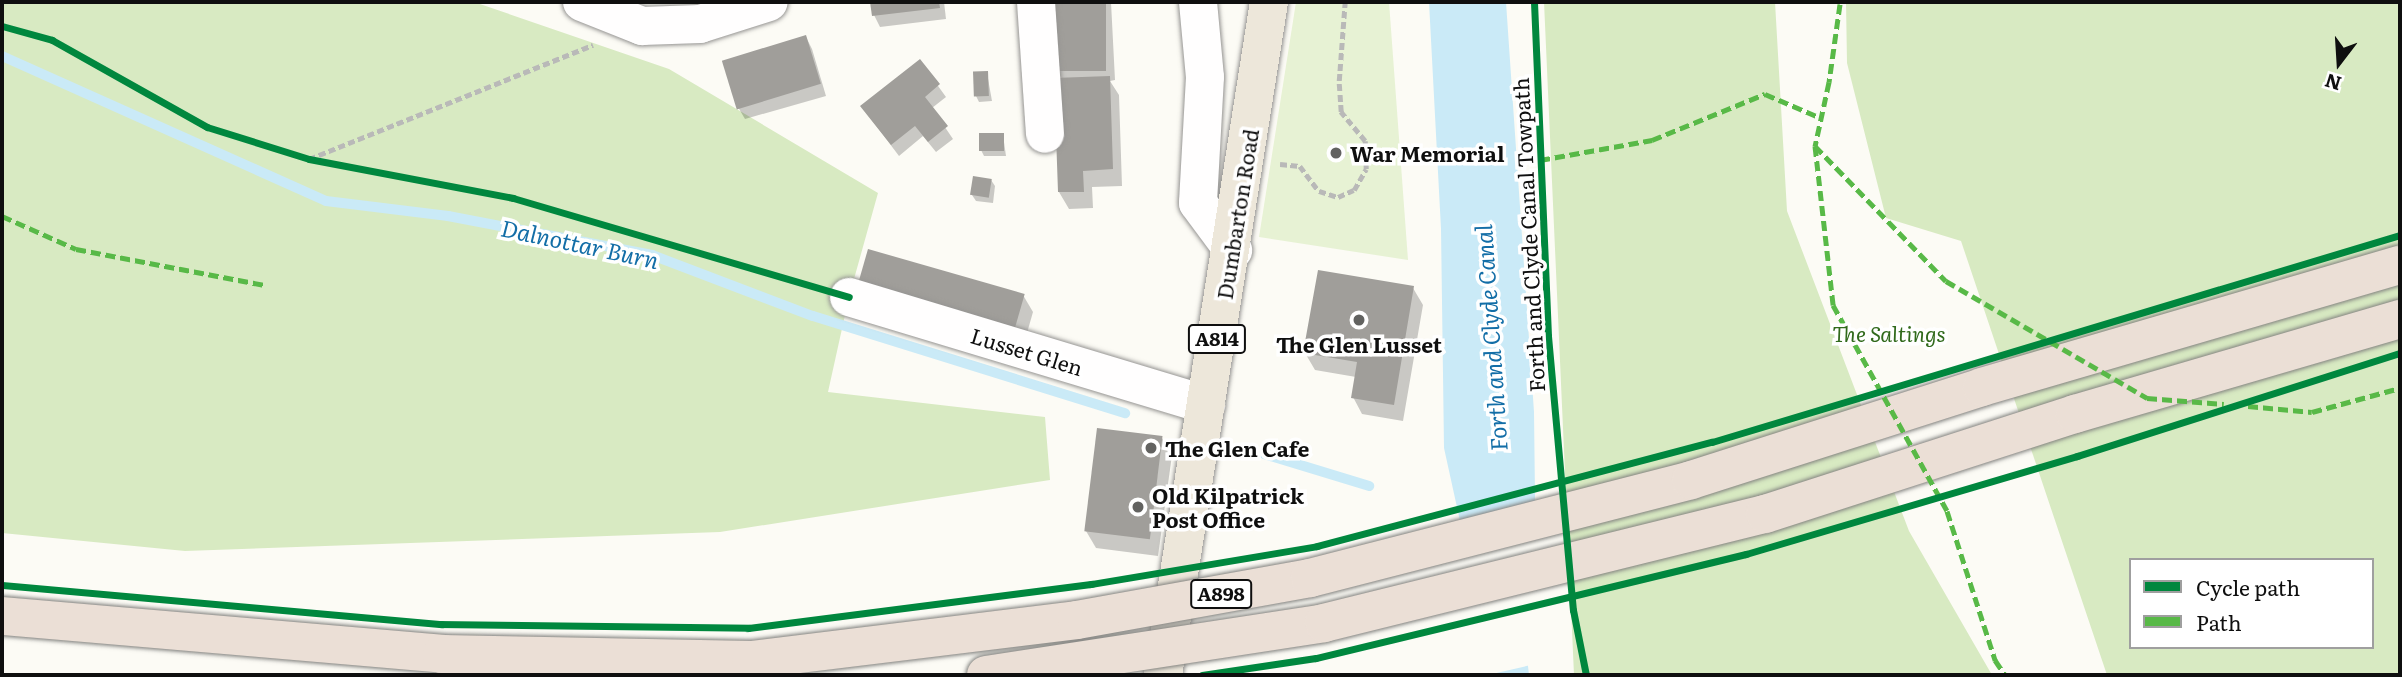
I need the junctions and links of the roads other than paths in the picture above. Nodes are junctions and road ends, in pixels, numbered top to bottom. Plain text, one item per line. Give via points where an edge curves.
1 (582, 2) edge
2 (769, 2) edge
3 (1036, 2) edge
4 (1198, 2) edge
5 (1269, 2) edge
6 (1045, 134) dead end
7 (1233, 250) junction
8 (2400, 265) edge
9 (849, 298) dead end
10 (2400, 319) edge
11 (1206, 405) junction
12 (2, 616) edge
13 (986, 675) edge
14 (1163, 675) edge

1 - 2 street via 642,26 700,24
3 - 6 street
4 - 7 street via 1205,78 1198,202
5 - 7 main road, Dumbarton Road / A814
7 - 11 main road, Dumbarton Road / A814
8 - 12 highway, A898, bridge via 1982,387 1691,480 1310,578 1077,620 751,660 442,654
9 - 11 street, Lusset Glen
10 - 13 highway, A898, bridge via 2075,414 1765,514 1324,623
11 - 14 main road, Dumbarton Road / A814

